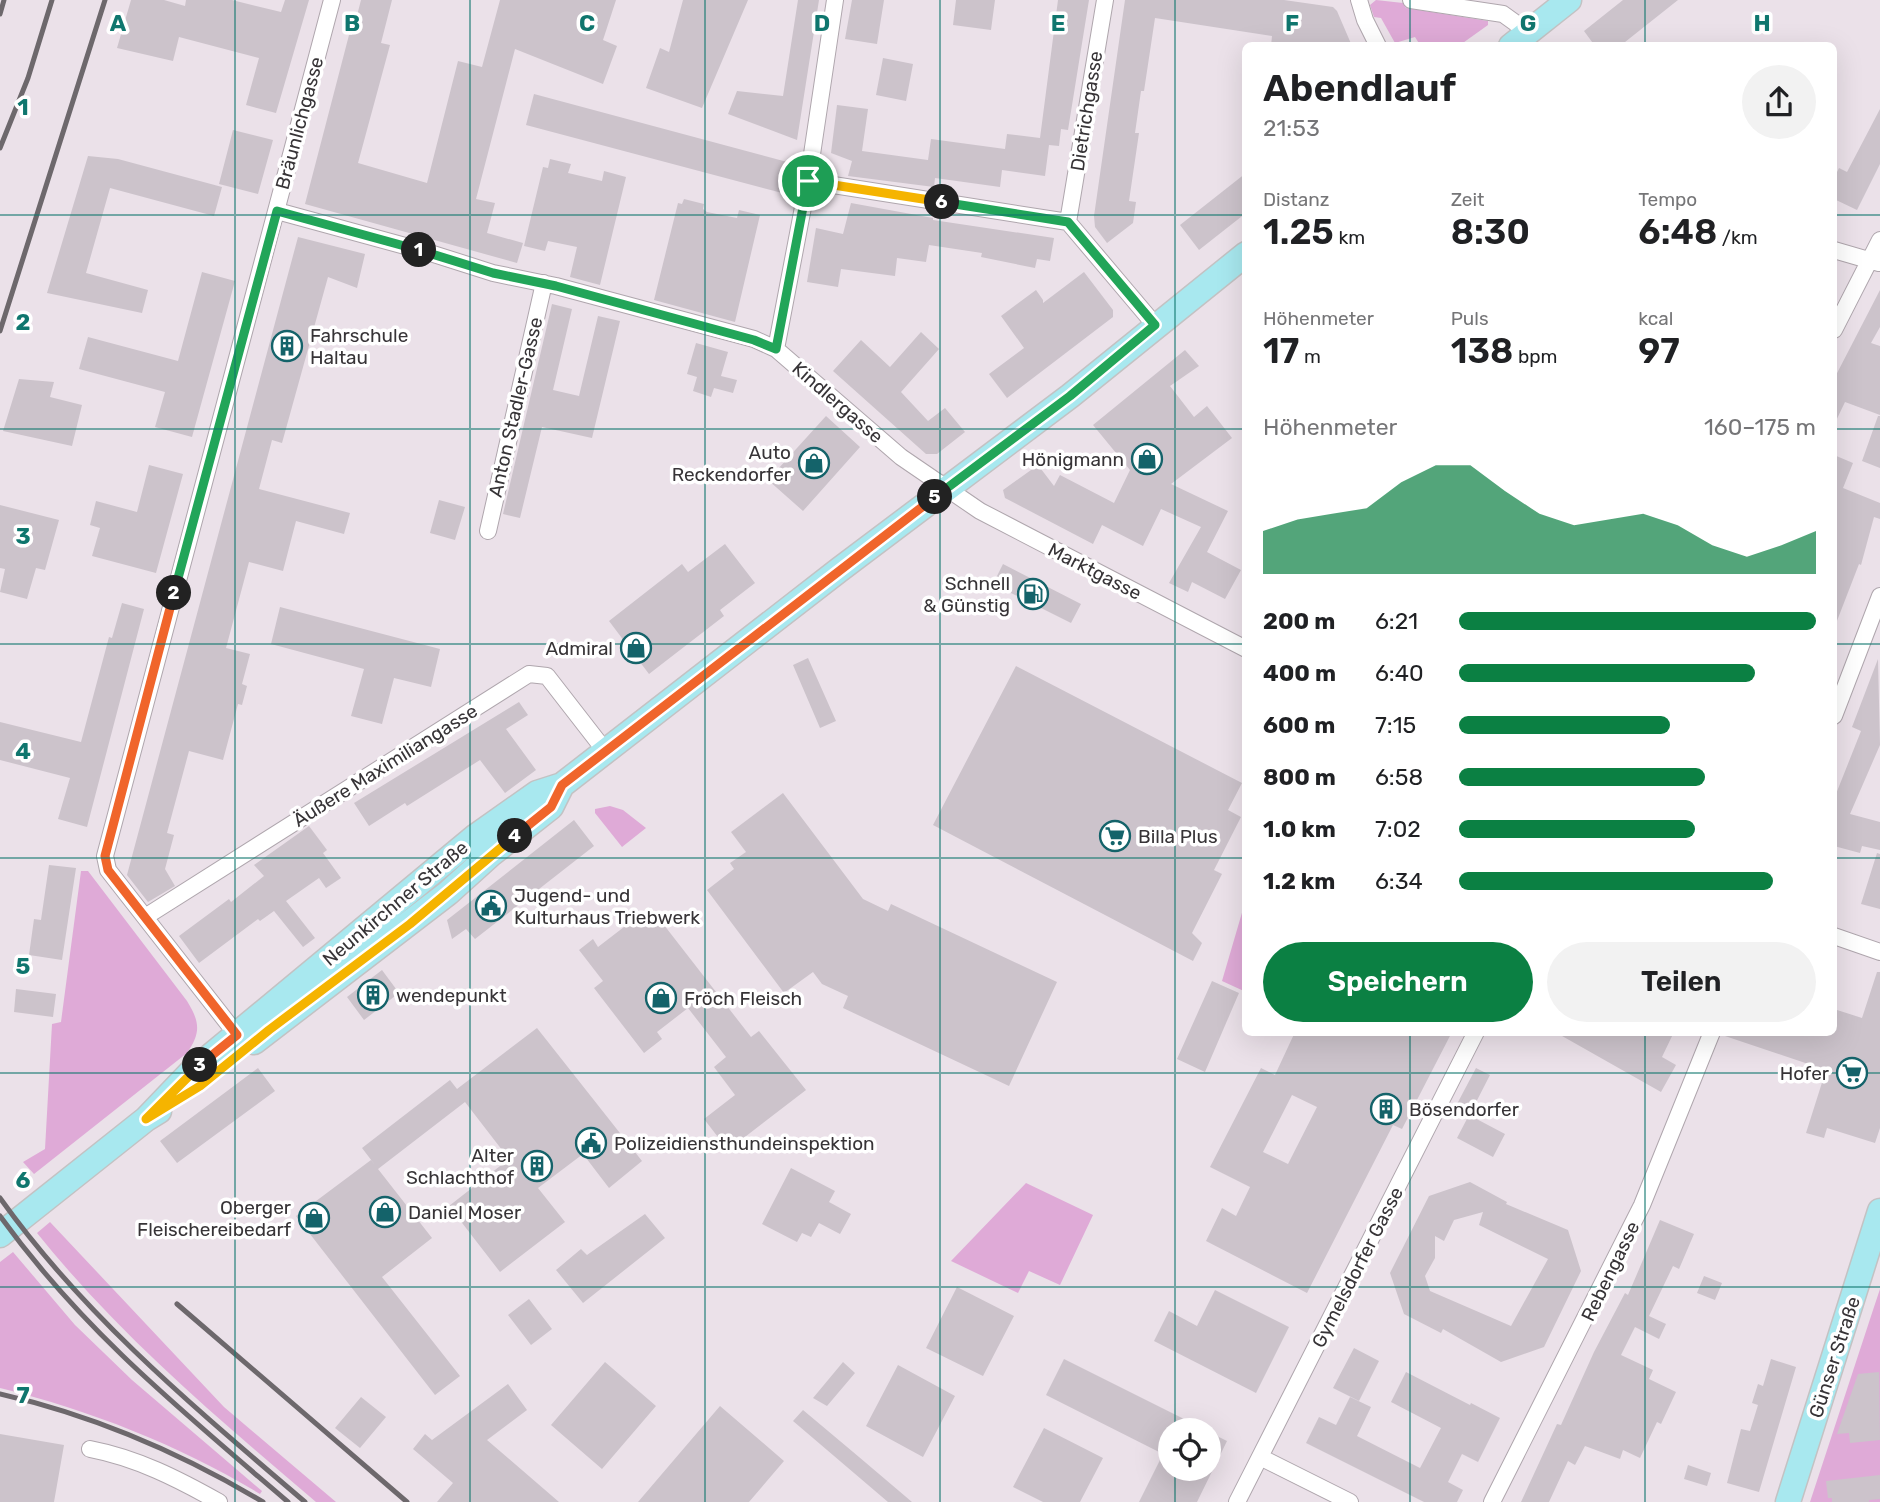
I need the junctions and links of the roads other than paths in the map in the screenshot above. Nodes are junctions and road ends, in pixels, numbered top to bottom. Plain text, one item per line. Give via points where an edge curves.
1 (331, 0) edge
2 (835, 0) edge
3 (1105, 0) edge
4 (1359, 0) edge
5 (1411, 0) edge
6 (1569, 0) edge
7 (1520, 39) edge
8 (1376, 42) edge
9 (808, 181) junction
10 (277, 211) junction
11 (1068, 222) junction
12 (1880, 240) edge
13 (1837, 251) edge
14 (1242, 257) edge
15 (1875, 262) edge
16 (544, 283) junction
17 (1155, 325) junction
18 (1837, 325) edge
19 (776, 349) junction
20 (946, 489) junction
21 (488, 531) dead end
22 (1880, 596) edge
23 (1242, 647) edge
24 (1837, 708) edge
25 (606, 752) junction
26 (562, 785) junction
27 (145, 917) junction
28 (1837, 937) edge
29 (1880, 952) edge
30 (237, 1035) junction
31 (1474, 1036) edge
32 (1710, 1036) edge
33 (146, 1119) junction
34 (1880, 1211) edge
35 (0, 1235) edge
36 (90, 1449) dead end
37 (1260, 1457) junction
38 (219, 1502) edge
39 (1237, 1502) edge
40 (1350, 1502) edge
41 (1492, 1502) edge
42 (1788, 1502) edge

1 - 10 street, Bräunlichgasse
2 - 9 street
3 - 11 street, Dietrichgasse
4 - 8 street
5 - 7 street via 1503,14
6 - 7 main road
9 - 11 street
9 - 19 street
10 - 16 street, Kindlergasse via 493,273
10 - 27 street, Bräunlichgasse via 105,856 108,870
11 - 17 street
12 - 15 street
13 - 15 street
14 - 17 main road, Neunkirchner Straße
15 - 18 street
16 - 19 street, Kindlergasse
16 - 21 street, Anton Stadler-Gasse
17 - 20 main road, Neunkirchner Straße
19 - 20 street, Kindlergasse via 901,457
20 - 23 street, Marktgasse via 1006,526
20 - 25 main road, Neunkirchner Straße
22 - 24 street
25 - 26 main road, Neunkirchner Straße
25 - 27 street, Äußere Maximiliangasse via 547,676 529,674
26 - 30 main road, Neunkirchner Straße via 537,793 476,836
26 - 33 main road, Neunkirchner Straße via 551,807 448,893 200,1086
27 - 30 street
28 - 29 street
30 - 33 main road, Neunkirchner Straße via 190,1073
31 - 37 street, Gymelsdorfer Gasse
32 - 41 street, Rebengasse via 1620,1251
33 - 35 main road, Neunkirchner Straße
34 - 42 main road, Günser Straße
36 - 38 street via 153,1468
37 - 39 street, Gymelsdorfer Gasse
37 - 40 street

